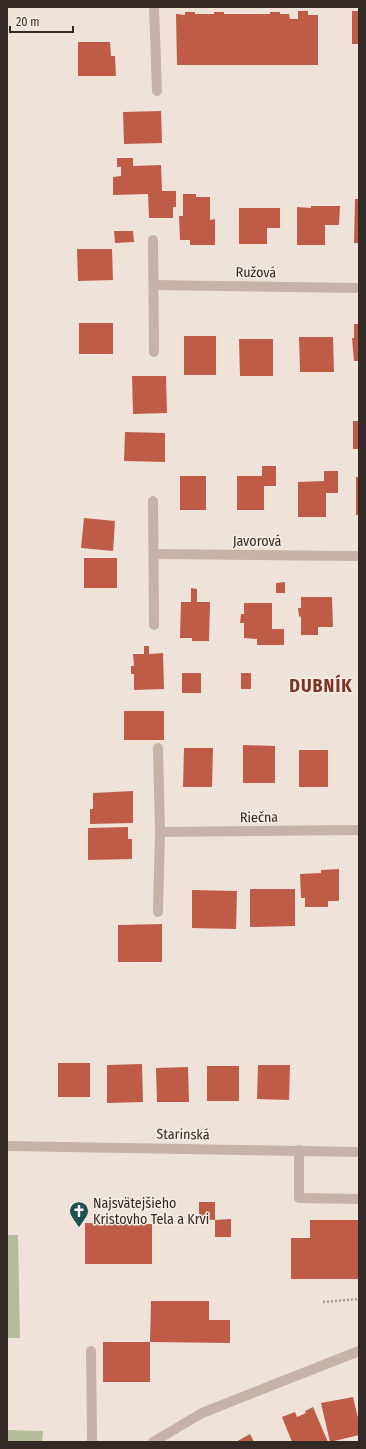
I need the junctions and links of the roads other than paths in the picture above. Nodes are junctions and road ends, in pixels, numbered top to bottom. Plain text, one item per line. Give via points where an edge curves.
1 (154, 7) edge
2 (157, 91) dead end
3 (153, 240) dead end
4 (154, 285) junction
5 (359, 288) edge
6 (154, 352) dead end
7 (153, 501) dead end
8 (154, 554) junction
9 (359, 556) edge
10 (154, 625) dead end
11 (158, 748) dead end
12 (359, 830) edge
13 (160, 832) junction
14 (158, 912) dead end
15 (7, 1146) edge
16 (299, 1150) junction
17 (359, 1152) edge
18 (359, 1199) edge
19 (91, 1351) dead end
20 (359, 1351) edge
21 (92, 1442) edge
22 (153, 1442) edge

1 - 2 street
3 - 4 street
4 - 5 street, Ružová
4 - 6 street
7 - 8 street
8 - 9 street, Javorová
8 - 10 street
11 - 13 street
12 - 13 street, Riečna
13 - 14 street
15 - 16 street, Starinská
16 - 17 street, Starinská
16 - 18 street via 299,1198
19 - 21 street
20 - 22 street via 202,1413

